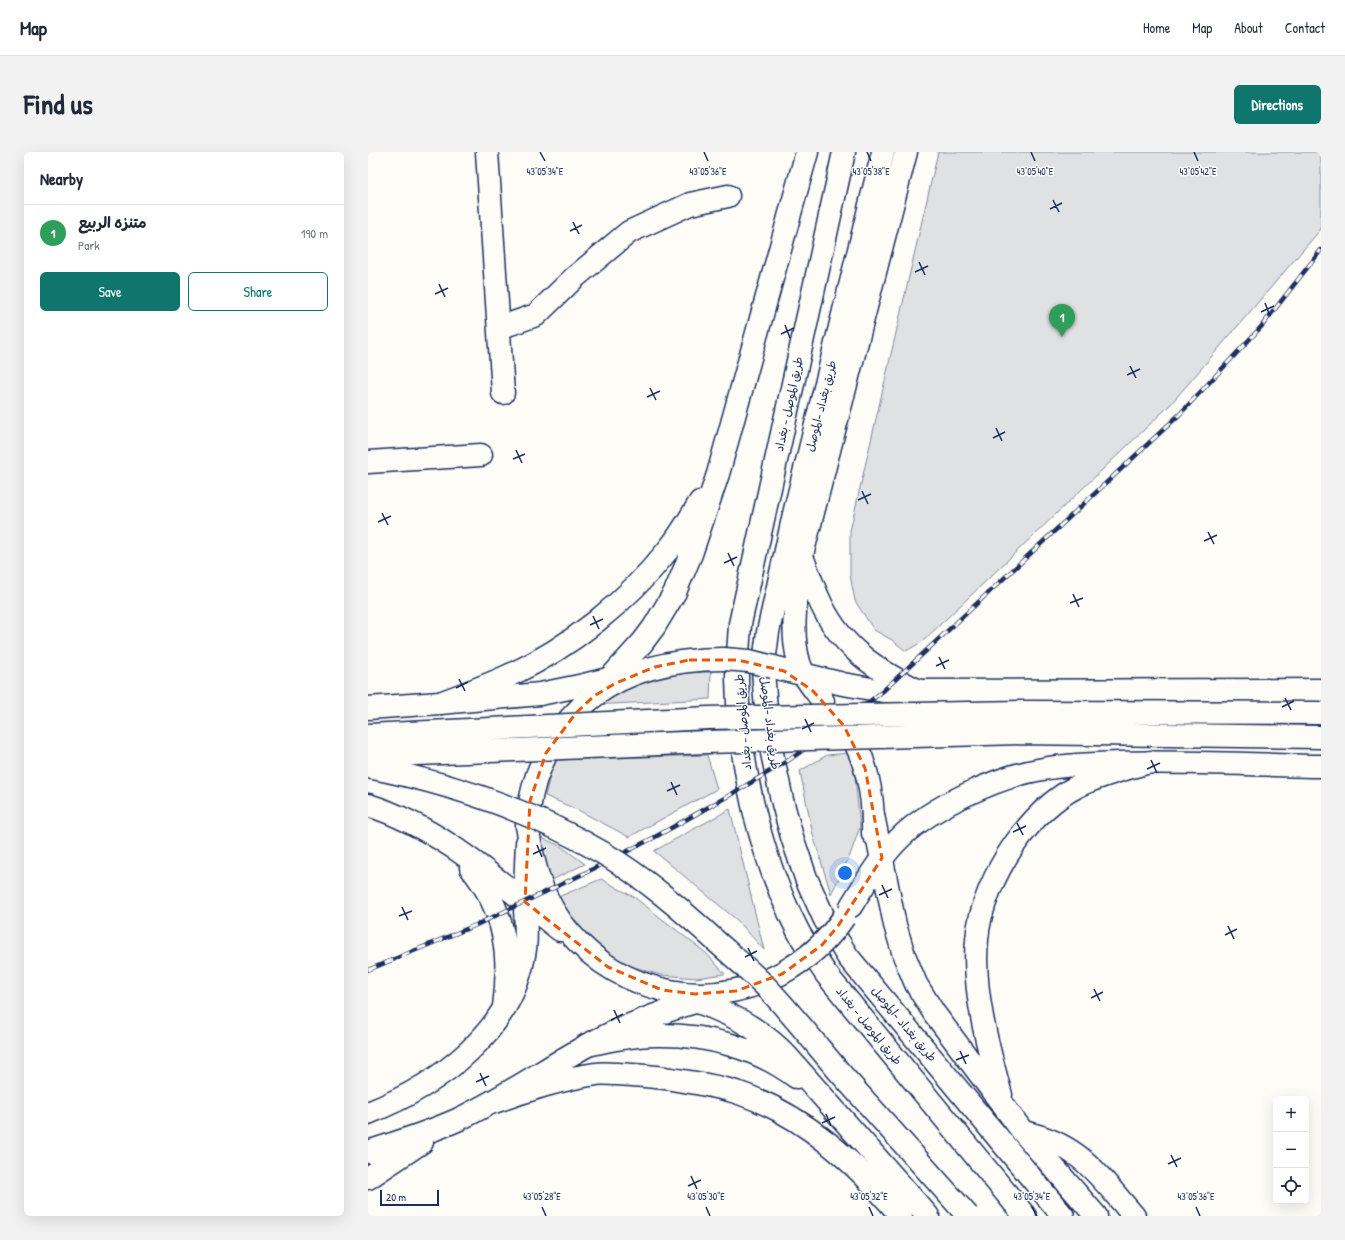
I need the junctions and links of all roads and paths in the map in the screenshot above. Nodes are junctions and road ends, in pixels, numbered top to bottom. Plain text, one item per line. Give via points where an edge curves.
1 (487, 152) edge
2 (808, 152) edge
3 (844, 152) edge
4 (883, 152) edge
5 (906, 152) edge
6 (728, 196) dead end
7 (499, 328) junction
8 (503, 393) dead end
9 (481, 455) dead end
10 (368, 462) edge
11 (718, 474) junction
12 (802, 555) junction
13 (773, 667) junction
14 (639, 672) junction
15 (805, 674) junction
16 (611, 678) junction
17 (1321, 690) edge
18 (919, 691) junction
19 (594, 696) junction
20 (823, 701) junction
21 (440, 703) junction
22 (368, 708) edge
23 (1321, 713) edge
24 (368, 735) edge
25 (1321, 737) edge
26 (368, 756) edge
27 (1150, 762) junction
28 (1321, 766) edge
29 (368, 767) edge
30 (368, 805) edge
31 (874, 815) junction
32 (527, 826) junction
33 (446, 841) junction
34 (882, 858) junction
35 (525, 902) junction
36 (848, 912) junction
37 (590, 954) junction
38 (662, 990) junction
39 (736, 990) junction
40 (698, 1001) junction
41 (504, 1008) junction
42 (587, 1045) junction
43 (820, 1094) junction
44 (488, 1104) junction
45 (1005, 1107) junction
46 (368, 1113) edge
47 (457, 1120) junction
48 (1023, 1132) junction
49 (368, 1152) edge
50 (368, 1178) edge
51 (901, 1216) edge
52 (928, 1216) edge
53 (968, 1216) edge
54 (1025, 1216) edge
55 (1063, 1216) edge
56 (1096, 1216) edge
57 (1134, 1216) edge

1 - 7 main road
2 - 11 main road
3 - 54 main road, طريق الموصل - بغداد via 740,624 737,678 744,755 753,806 764,846 799,932 826,974
4 - 55 main road, طريق بغداد -الموصل via 794,514 768,632 763,670 772,753 792,837 806,878 825,920 848,957
5 - 12 main road
6 - 7 main road via 690,204 629,232 574,278 536,315
7 - 8 main road
9 - 10 main road
11 - 16 main road via 691,554 675,592 642,643
11 - 21 main road via 669,549 642,580 612,608 546,656 510,675
12 - 15 main road via 795,614 795,641 799,663
12 - 18 main road via 818,598 842,638 880,671
13 - 14 main road, bridge via 724,659 672,663
13 - 15 main road
13 - 20 main road via 799,680
14 - 16 main road
14 - 19 main road
15 - 18 main road via 869,689
15 - 20 main road
16 - 19 main road
16 - 21 main road via 540,694
17 - 18 main road
19 - 32 main road via 576,713 546,753 532,794
20 - 31 main road via 844,726 856,746 871,791
21 - 22 main road
23 - 24 main road, bridge via 1021,712 708,718
25 - 26 main road, bridge via 1020,733 715,741
27 - 28 main road
27 - 34 main road via 1086,764 1043,769 1002,778 928,816 901,836
27 - 45 main road via 1077,786 1052,803 1026,828 1009,852 993,883 983,911 977,940 977,970 985,1034
29 - 53 main road, bridge via 418,777 514,809 603,853 648,883 686,914 771,992
30 - 33 main road via 402,818
31 - 34 main road
31 - 36 main road via 869,862 862,884
32 - 35 main road
32 - 37 main road via 534,865 544,892 562,923
33 - 35 main road
33 - 41 main road via 477,875 498,915 508,963
34 - 36 main road
34 - 45 main road via 894,925 916,984 934,1013
35 - 37 main road
35 - 41 main road via 525,948 521,969
36 - 39 main road, bridge via 822,945 782,974 760,984
37 - 38 main road via 626,977
38 - 39 main road via 695,994
38 - 40 main road
39 - 40 main road
40 - 42 main road via 625,1027
40 - 43 main road via 735,1017 760,1033 786,1054
41 - 46 main road via 490,1029 448,1070 389,1105
42 - 43 main road via 622,1037 657,1034 727,1044 760,1056 791,1073
42 - 44 main road
43 - 52 main road
44 - 47 main road
44 - 51 main road via 551,1083 597,1074 644,1076 699,1083 739,1092 783,1111 820,1137 851,1162
45 - 48 main road
47 - 49 main road
47 - 50 main road
48 - 56 main road
48 - 57 main road via 1052,1140 1079,1156 1091,1166

